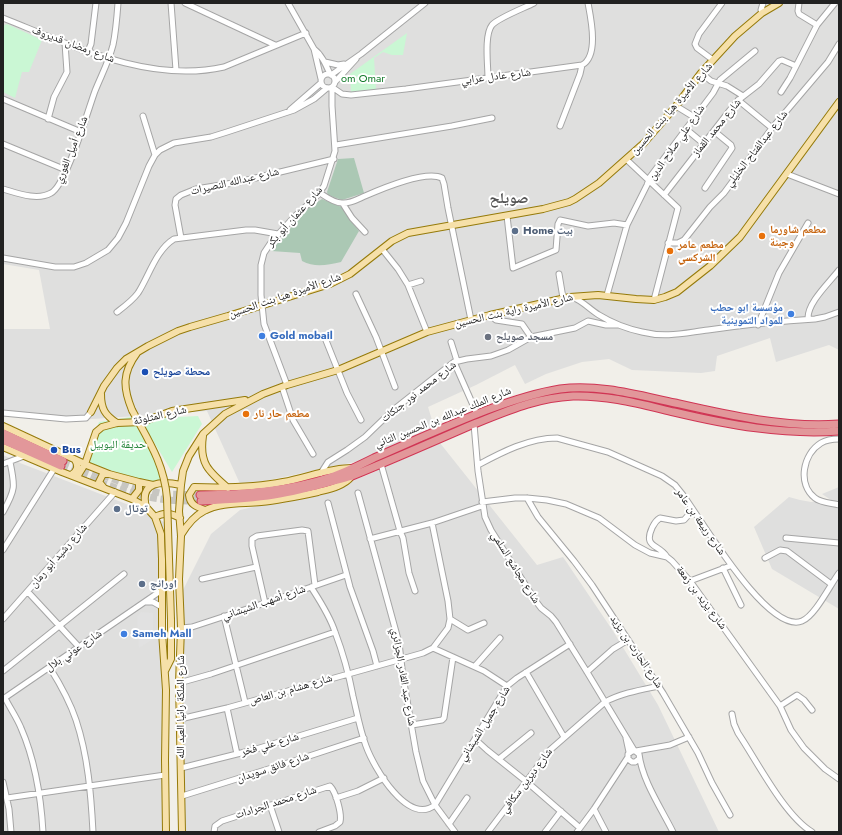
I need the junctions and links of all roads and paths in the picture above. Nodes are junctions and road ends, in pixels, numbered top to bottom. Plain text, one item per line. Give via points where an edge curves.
1 (96, 3) edge
2 (118, 3) edge
3 (171, 3) edge
4 (185, 3) edge
5 (288, 3) edge
6 (425, 3) edge
7 (534, 3) edge
8 (588, 3) edge
9 (722, 3) edge
10 (763, 3) edge
11 (779, 3) edge
12 (799, 3) edge
13 (835, 3) edge
14 (762, 14) junction
15 (3, 18) edge
16 (816, 25) junction
17 (306, 33) junction
18 (65, 43) junction
19 (839, 44) edge
20 (275, 45) junction
21 (314, 49) junction
22 (755, 51) dead end
23 (88, 52) junction
24 (361, 54) junction
25 (109, 59) junction
26 (713, 60) junction
27 (324, 62) junction
28 (347, 63) junction
29 (582, 65) junction
30 (796, 66) junction
31 (176, 70) junction
32 (702, 73) junction
33 (330, 75) junction
34 (488, 78) junction
35 (321, 81) junction
36 (718, 83) junction
37 (331, 86) junction
38 (781, 92) dead end
39 (744, 96) junction
40 (3, 99) edge
41 (738, 100) junction
42 (839, 102) edge
43 (676, 106) junction
44 (290, 110) junction
45 (143, 116) dead end
46 (694, 117) junction
47 (492, 118) dead end
48 (48, 119) junction
49 (560, 126) dead end
50 (772, 128) junction
51 (686, 129) junction
52 (714, 131) junction
53 (81, 132) junction
54 (3, 144) edge
55 (704, 144) junction
56 (336, 145) junction
57 (155, 155) junction
58 (334, 159) junction
59 (627, 160) junction
60 (66, 170) junction
61 (787, 174) junction
62 (648, 182) junction
63 (705, 188) dead end
64 (3, 189) edge
65 (320, 193) junction
66 (839, 194) edge
67 (664, 195) junction
68 (343, 204) junction
69 (507, 216) junction
70 (808, 223) dead end
71 (627, 224) junction
72 (452, 225) junction
73 (365, 232) dead end
74 (278, 234) junction
75 (181, 238) junction
76 (668, 243) junction
77 (382, 249) junction
78 (3, 258) edge
79 (839, 270) edge
80 (559, 274) dead end
81 (421, 281) dead end
82 (408, 285) junction
83 (356, 294) dead end
84 (589, 295) junction
85 (607, 295) junction
86 (570, 297) junction
87 (563, 298) junction
88 (654, 300) junction
89 (262, 306) junction
90 (589, 307) junction
91 (117, 312) dead end
92 (839, 312) edge
93 (490, 315) junction
94 (472, 320) junction
95 (808, 320) junction
96 (619, 325) junction
97 (758, 325) junction
98 (427, 332) junction
99 (531, 337) junction
100 (325, 338) dead end
101 (451, 342) dead end
102 (140, 350) junction
103 (381, 352) junction
104 (456, 361) junction
105 (338, 370) junction
106 (284, 386) junction
107 (395, 387) dead end
108 (101, 392) junction
109 (251, 400) junction
110 (91, 412) joint
111 (3, 413) edge
112 (477, 414) junction
113 (361, 420) dead end
114 (117, 423) junction
115 (474, 424) junction
116 (839, 424) edge
117 (3, 426) edge
118 (839, 431) edge
119 (3, 433) edge
120 (203, 434) junction
121 (839, 439) edge
122 (3, 440) edge
123 (3, 447) edge
124 (313, 454) dead end
125 (24, 456) junction
126 (75, 460) junction
127 (10, 462) junction
128 (3, 464) edge
129 (85, 464) junction
130 (381, 464) junction
131 (60, 465) junction
132 (478, 465) junction
133 (352, 468) junction
134 (321, 473) junction
135 (109, 474) junction
136 (74, 476) junction
137 (351, 477) junction
138 (139, 482) junction
139 (154, 484) junction
140 (181, 485) junction
141 (104, 488) junction
142 (228, 488) junction
143 (115, 492) junction
144 (358, 493) dead end
145 (527, 498) junction
146 (132, 499) junction
147 (328, 503) dead end
148 (482, 504) junction
149 (839, 505) edge
150 (146, 507) junction
151 (205, 510) junction
152 (693, 510) junction
153 (179, 511) joint
154 (3, 512) edge
155 (155, 517) junction
156 (180, 518) junction
157 (432, 523) junction
158 (400, 531) junction
159 (180, 536) junction
160 (786, 538) dead end
161 (370, 539) junction
162 (839, 543) edge
163 (3, 550) edge
164 (667, 557) junction
165 (765, 558) dead end
166 (730, 566) junction
167 (256, 567) junction
168 (723, 568) junction
169 (839, 573) edge
170 (124, 574) dead end
171 (346, 575) junction
172 (202, 579) dead end
173 (690, 581) junction
174 (831, 584) junction
175 (313, 586) junction
176 (162, 590) junction
177 (415, 591) dead end
178 (28, 592) junction
179 (145, 602) junction
180 (265, 603) junction
181 (741, 605) dead end
182 (162, 607) junction
183 (224, 616) junction
184 (3, 619) edge
185 (450, 619) junction
186 (484, 624) dead end
187 (60, 625) junction
188 (181, 628) junction
189 (335, 632) junction
190 (500, 638) dead end
191 (628, 640) junction
192 (570, 644) junction
193 (79, 647) junction
194 (433, 648) junction
195 (453, 657) junction
196 (401, 659) junction
197 (236, 665) junction
198 (377, 666) junction
199 (475, 666) junction
200 (50, 668) junction
201 (3, 671) edge
202 (165, 671) junction
203 (526, 672) junction
204 (587, 672) junction
205 (348, 674) junction
206 (179, 683) junction
207 (507, 686) junction
208 (659, 686) junction
209 (4, 699) edge
210 (245, 702) junction
211 (605, 702) junction
212 (780, 706) junction
213 (227, 708) junction
214 (812, 710) dead end
215 (732, 714) dead end
216 (358, 718) junction
217 (180, 719) junction
218 (412, 726) junction
219 (531, 733) dead end
220 (564, 737) junction
221 (688, 737) junction
222 (364, 738) junction
223 (475, 739) junction
224 (237, 754) junction
225 (634, 756) junction
226 (499, 759) junction
227 (181, 768) junction
228 (165, 775) junction
229 (384, 778) junction
230 (839, 779) edge
231 (3, 782) edge
232 (527, 782) junction
233 (90, 785) junction
234 (39, 794) junction
235 (182, 796) junction
236 (7, 798) junction
237 (336, 798) junction
238 (467, 798) dead end
239 (435, 805) junction
240 (270, 806) junction
241 (594, 809) junction
242 (561, 811) junction
243 (730, 815) dead end
244 (449, 824) junction
245 (578, 830) edge
246 (11, 832) edge
247 (43, 832) edge
248 (93, 832) edge
249 (166, 832) edge
250 (182, 832) edge
251 (214, 832) edge
252 (279, 832) edge
253 (319, 832) edge
254 (453, 832) edge
255 (488, 832) edge
256 (545, 832) edge
257 (606, 832) edge
258 (673, 832) edge
259 (812, 832) edge

1 - 23 street
2 - 25 street, شارع أميل الغوري
3 - 31 street
4 - 20 street
5 - 17 street
6 - 24 street
7 - 34 street via 491,26 488,36
8 - 29 street via 592,44 589,57
9 - 26 street via 699,34 695,44
10 - 14 street
11 - 14 main road, شارع الأميرة هيا بنت الحسين
12 - 16 street via 799,14
13 - 16 street
14 - 26 main road, شارع الأميرة هيا بنت الحسين via 735,36
15 - 18 street, شارع رمضان قديروف
16 - 30 street
17 - 20 street, شارع رمضان قديروف
17 - 21 street
18 - 23 street, شارع رمضان قديروف
18 - 48 street via 67,72 54,97
19 - 50 street, شارع عبدالفتاح الخليلي via 828,62
20 - 31 street, شارع رمضان قديروف via 224,67 199,71
21 - 27 street
21 - 35 street
22 - 36 street, شارع علي صلاح الدين
23 - 25 street, شارع رمضان قديروف
24 - 28 street
24 - 37 street
25 - 31 street, شارع رمضان قديروف via 151,68
25 - 53 street, شارع أميل الغوري
26 - 32 main road, شارع الأميرة هيا بنت الحسين
27 - 28 street via 338,65
27 - 33 street
28 - 33 street
29 - 34 street, شارع عادل عرابي
29 - 49 street
30 - 38 street
30 - 39 street, شارع محمد القماز via 782,60
32 - 36 street via 711,81
32 - 43 main road, شارع الأميرة هيا بنت الحسين
33 - 35 street via 325,75
33 - 37 street via 334,77
34 - 37 street, شارع عادل عرابي via 351,95
35 - 37 street via 323,86
35 - 44 street
36 - 39 street
36 - 46 street, شارع علي صلاح الدين
37 - 44 street via 305,104
37 - 56 street, شارع عثمان أبو بكر via 329,104 332,106
39 - 41 street, شارع محمد القماز
40 - 48 street
41 - 50 street
41 - 52 street, شارع محمد القماز
42 - 61 main road, شارع الأميرة راية بنت الحسين
43 - 46 street
43 - 59 main road, شارع الأميرة هيا بنت الحسين
44 - 57 street via 211,137 174,143
45 - 57 street
46 - 51 street, شارع علي صلاح الدين
47 - 56 street
48 - 53 street
50 - 76 street, شارع عبدالفتاح الخليلي via 724,193 685,238 678,243
51 - 55 street
51 - 62 street, شارع علي صلاح الدين
52 - 55 street, شارع محمد القماز
52 - 63 street via 732,148
53 - 60 street, شارع أميل الغوري
54 - 60 street
55 - 67 street, شارع محمد القماز
56 - 58 street, شارع عثمان أبو بكر
57 - 78 street via 123,231 114,244 100,255 86,263 64,268
58 - 65 street, شارع عثمان أبو بكر
58 - 75 street, شارع عبدالله النصيرات via 238,182 196,189 181,195 176,199 175,205
59 - 62 street
59 - 69 main road, شارع الأميرة هيا بنت الحسين via 599,183 569,202
60 - 64 street, شارع أميل الغوري via 57,188 46,195 36,196
61 - 66 street
61 - 88 main road, شارع الأميرة راية بنت الحسين via 747,229 726,252 677,292
62 - 67 street
62 - 71 street, شارع علي صلاح الدين
65 - 68 street
65 - 74 street, شارع عثمان أبو بكر
67 - 76 street via 678,210
68 - 72 street via 406,181 439,176 443,180
68 - 73 street
69 - 71 street via 513,268 556,250 560,220 588,226
69 - 72 main road, شارع الأميرة هيا بنت الحسين
70 - 97 street via 780,273
71 - 85 street, شارع علي صلاح الدين
72 - 77 main road, شارع الأميرة هيا بنت الحسين via 408,233
72 - 94 street
74 - 75 street via 246,230
74 - 89 street, شارع عثمان أبو بكر via 262,259
75 - 91 street via 174,239 164,247 136,295
76 - 88 street
77 - 82 street
77 - 89 main road, شارع الأميرة هيا بنت الحسين via 359,268 330,284
79 - 95 street via 814,302 808,312
80 - 87 street
81 - 82 street
82 - 98 street
83 - 103 street
84 - 85 main road, شارع الأميرة راية بنت الحسين
84 - 86 main road, شارع الأميرة راية بنت الحسين
84 - 90 street
85 - 88 main road, شارع الأميرة راية بنت الحسين
86 - 87 main road, شارع الأميرة راية بنت الحسين
86 - 90 street
87 - 93 main road, شارع الأميرة راية بنت الحسين
89 - 102 main road, شارع الأميرة هيا بنت الحسين via 178,331
89 - 106 street, شارع عثمان أبو بكر via 264,324
90 - 96 street
92 - 95 street
93 - 94 main road, شارع الأميرة راية بنت الحسين
93 - 99 street via 496,320 522,324
94 - 98 main road, شارع الأميرة راية بنت الحسين
95 - 97 street
96 - 97 street via 670,336
96 - 99 street, شارع محمد نور جنكات via 588,322 575,328
98 - 103 main road, شارع الأميرة راية بنت الحسين
99 - 104 street, شارع محمد نور جنكات via 491,356
100 - 105 street
101 - 104 street
102 - 108 main road, شارع الأميرة هيا بنت الحسين via 122,363
102 - 202 main road, bridge via 128,367 125,388 132,410 159,459 166,483 171,658
103 - 105 main road, شارع الأميرة راية بنت الحسين
103 - 107 street
104 - 112 street
104 - 134 street, شارع محمد نور جنكات via 392,411 365,438 330,460
105 - 106 main road, شارع الأميرة راية بنت الحسين
105 - 113 street
106 - 109 main road, شارع الأميرة راية بنت الحسين
106 - 124 street, شارع عثمان أبو بكر via 293,420
108 - 110 main road, شارع الأميرة هيا بنت الحسين
108 - 114 main road via 102,408
109 - 114 main road, شارع المثلوثة via 166,412 142,422
109 - 120 main road, شارع الأميرة راية بنت الحسين via 225,414
110 - 111 street via 86,418 66,420
112 - 116 highway, شارع الملك عبدالله بن الحسين الثاني via 538,393 566,388 590,388 631,393 768,421
112 - 133 highway, شارع الملك عبدالله بن الحسين الثاني
114 - 129 main road, شارع المثلوثة via 102,427 96,432
115 - 118 highway, شارع الملك عبدالله بن الحسين الثاني via 540,400 585,396 626,400 767,430 809,433
115 - 130 highway, شارع الملك عبدالله بن الحسين الثاني
115 - 132 street, شارع مجاشع السلمي
117 - 126 main road
119 - 131 highway
120 - 140 main road, شارع الأميرة راية بنت الحسين via 189,456
120 - 142 main road via 201,447 204,463
121 - 149 street via 827,440 816,446 804,470 806,482 813,496 820,501
122 - 131 highway
123 - 125 main road
125 - 127 street
125 - 131 main road
126 - 129 main road
126 - 136 main road via 77,465
127 - 128 street
127 - 154 street via 14,484 11,498
129 - 135 main road
129 - 136 main road, شارع المثلوثة
130 - 137 highway, شارع الملك عبدالله بن الحسين الثاني
130 - 158 street
131 - 136 main road
131 - 163 street
132 - 148 street, شارع مجاشع السلمي
132 - 152 street, شارع ربيعة بن عامر via 513,447 560,438 608,452 662,476 675,485
133 - 134 main road via 338,468
133 - 137 highway, شارع الملك عبدالله بن الحسين الثاني via 324,479 295,486 200,498 253,498 275,495
134 - 142 main road via 274,484
135 - 138 main road
135 - 141 main road via 104,474 100,479
136 - 141 main road
137 - 151 main road via 343,483 320,491 286,499
138 - 139 main road
138 - 146 main road via 139,490
139 - 140 main road
139 - 150 main road via 145,493
140 - 153 main road, شارع الأميرة راية بنت الحسين
141 - 143 main road
142 - 151 main road via 194,487 189,495 190,502
143 - 146 main road
143 - 178 street, شارع رشيد أبو رمان
144 - 161 street, شارع عبد القادر الجزائري
145 - 148 street, شارع يزيد بن زمعة
145 - 164 street, شارع يزيد بن زمعة via 562,503 588,512 645,551
145 - 191 street, شارع الحارث بن يزيد via 538,517 592,585
146 - 150 main road
147 - 171 street
148 - 157 street, شارع يزيد بن زمعة
148 - 192 street, شارع مجاشع السلمي via 488,525 526,587 539,606 556,622
150 - 155 main road
151 - 159 main road via 190,522
152 - 164 street via 684,520 660,518 655,522 650,534 650,543 662,550
152 - 166 street, شارع ربيعة بن عامر
153 - 156 main road, شارع الملكة رانيا العبد الله
155 - 156 main road via 168,514
155 - 176 main road, شارع الملكة رانيا العبد الله via 161,534
156 - 159 main road, شارع الملكة رانيا العبد الله
157 - 158 street, شارع يزيد بن زمعة
157 - 185 street
158 - 161 street, شارع يزيد بن زمعة
158 - 177 street
159 - 188 main road, شارع الملكة رانيا العبد الله
160 - 162 street
161 - 196 street, شارع عبد القادر الجزائري via 399,643
164 - 173 street, شارع يزيد بن زمعة
165 - 174 street via 780,550 787,551
166 - 168 street
166 - 174 street, شارع ربيعة بن عامر via 764,604 775,614 791,622 799,622 806,618
167 - 172 street
167 - 175 street via 252,539 257,536 306,530 309,533
167 - 180 street
168 - 173 street
168 - 181 street
169 - 174 street, شارع ربيعة بن عامر
170 - 187 street
171 - 175 street, شارع أشهب الشيشاني
171 - 198 street
173 - 212 street, شارع يزيد بن زمعة
175 - 180 street, شارع أشهب الشيشاني
175 - 189 street
176 - 179 street, شارع عوني بلال
176 - 182 main road, شارع الملكة رانيا العبد الله
178 - 184 street, شارع رشيد أبو رمان
178 - 187 street
179 - 182 street via 153,602
179 - 193 street, شارع عوني بلال
180 - 183 street, شارع أشهب الشيشاني
182 - 202 main road, شارع الملكة رانيا العبد الله
183 - 188 street, شارع أشهب الشيشاني
183 - 197 street
185 - 186 street via 468,630
185 - 194 street via 448,628
187 - 193 street
187 - 201 street
188 - 206 main road, شارع الملكة رانيا العبد الله
189 - 197 street
189 - 205 street
190 - 199 street
191 - 204 street
191 - 208 street, شارع الحارث بن يزيد
192 - 203 street, شارع جميل الشيشاني
192 - 204 street, شارع مجاشع السلمي
193 - 200 street, شارع عوني بلال
194 - 195 street
194 - 196 street, شارع هشام بن العاص
195 - 199 street
195 - 218 street via 444,718
196 - 198 street, شارع هشام بن العاص
196 - 218 street, شارع عبد القادر الجزائري
197 - 206 street
197 - 210 street
198 - 205 street, شارع هشام بن العاص
199 - 207 street
200 - 209 street, شارع عوني بلال
200 - 233 street via 76,719
202 - 228 main road, شارع الملكة رانيا العبد الله
203 - 207 street, شارع جميل الشيشاني
203 - 220 street
204 - 211 street, شارع مجاشع السلمي
205 - 210 street, شارع هشام بن العاص
205 - 216 street
206 - 217 main road, شارع الملكة رانيا العبد الله
207 - 223 street, شارع جميل الشيشاني
208 - 211 street, شارع ديرين سكافي via 622,694
208 - 221 street, شارع الحارث بن يزيد
209 - 234 street via 21,726
210 - 213 street, شارع هشام بن العاص
211 - 220 street, شارع ديرين سكافي
211 - 225 street, شارع مجاشع السلمي via 625,735
212 - 214 street via 797,695
212 - 230 street, شارع يزيد بن زمعة via 804,748 825,770
213 - 217 street, شارع هشام بن العاص
213 - 224 street
215 - 259 street via 738,733 783,802 795,818
216 - 222 street
216 - 224 street, شارع علي فخر
217 - 227 main road, شارع الملكة رانيا العبد الله
218 - 239 street, شارع عبد القادر الجزائري via 423,781
219 - 226 street
220 - 232 street, شارع ديرين سكافي via 550,750
221 - 225 street
221 - 243 street, شارع الحارث بن يزيد
222 - 229 street
222 - 235 street, شارع فائق سويدان
223 - 226 street
223 - 239 street, شارع جميل الشيشاني
224 - 227 street, شارع علي فخر
225 - 241 street via 621,768
225 - 258 street, شارع مجاشع السلمي
226 - 232 street
227 - 235 main road, شارع الملكة رانيا العبد الله
228 - 233 street
228 - 249 main road, شارع الملكة رانيا العبد الله
229 - 237 street
229 - 239 street via 399,799 409,807 423,811
231 - 236 street
232 - 242 street
232 - 255 street, شارع ديرين سكافي
233 - 234 street
233 - 248 street
234 - 236 street
234 - 247 street
235 - 250 main road, شارع الملكة رانيا العبد الله
236 - 246 street
237 - 240 street, شارع محمد الجرادات via 330,786
237 - 253 street via 340,822
238 - 244 street
239 - 244 street, شارع عبد القادر الجزائري
240 - 251 street, شارع محمد الجرادات via 222,821 215,826
240 - 252 street
241 - 245 street
241 - 257 street
242 - 245 street
242 - 256 street
244 - 254 street, شارع عبد القادر الجزائري

